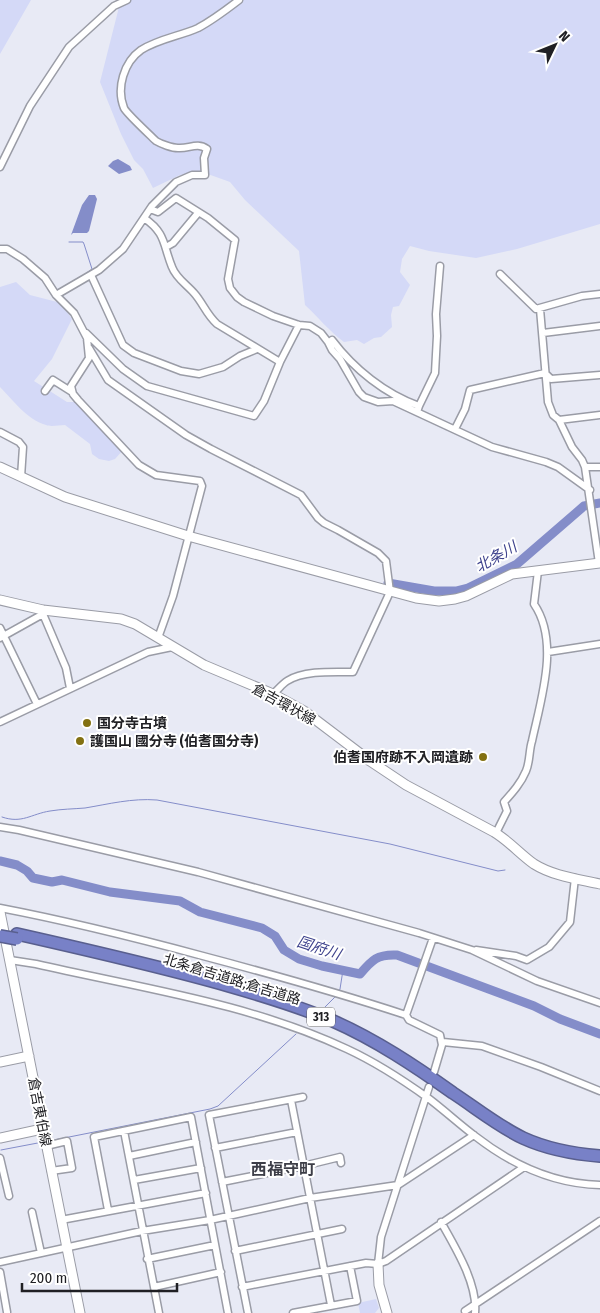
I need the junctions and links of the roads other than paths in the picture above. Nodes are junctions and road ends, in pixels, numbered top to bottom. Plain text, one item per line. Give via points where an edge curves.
1 (128, 0) edge
2 (239, 0) edge
3 (0, 167) edge
4 (150, 209) junction
5 (198, 213) junction
6 (144, 218) junction
7 (166, 247) junction
8 (0, 249) edge
9 (440, 266) dead end
10 (500, 274) dead end
11 (91, 275) junction
12 (600, 294) edge
13 (56, 295) junction
14 (540, 309) junction
15 (299, 324) junction
16 (600, 326) edge
17 (84, 331) junction
18 (543, 333) junction
19 (332, 340) dead end
20 (88, 348) junction
21 (257, 349) junction
22 (280, 362) junction
23 (545, 373) junction
24 (600, 375) edge
25 (45, 391) dead end
26 (72, 392) junction
27 (418, 409) junction
28 (600, 415) edge
29 (559, 420) junction
30 (455, 429) junction
31 (0, 432) edge
32 (0, 467) edge
33 (585, 467) junction
34 (600, 467) edge
35 (21, 477) junction
36 (590, 490) junction
37 (188, 536) junction
38 (599, 563) edge
39 (538, 571) junction
40 (390, 592) junction
41 (0, 600) edge
42 (43, 612) junction
43 (0, 628) edge
44 (2, 637) edge
45 (158, 638) junction
46 (600, 644) edge
47 (172, 647) junction
48 (548, 652) junction
49 (70, 688) junction
50 (273, 694) junction
51 (37, 704) junction
52 (0, 722) edge
53 (0, 828) edge
54 (496, 833) junction
55 (575, 878) junction
56 (600, 884) edge
57 (0, 908) edge
58 (0, 912) edge
59 (0, 930) edge
60 (0, 936) edge
61 (17, 937) junction
62 (433, 938) junction
63 (472, 950) junction
64 (0, 958) edge
65 (10, 960) junction
66 (600, 1002) edge
67 (407, 1013) junction
68 (443, 1042) junction
69 (29, 1056) junction
70 (0, 1062) edge
71 (434, 1072) dead end
72 (429, 1087) dead end
73 (600, 1091) edge
74 (303, 1097) dead end
75 (427, 1097) junction
76 (292, 1100) junction
77 (42, 1129) junction
78 (124, 1131) junction
79 (297, 1132) junction
80 (474, 1136) junction
81 (0, 1138) edge
82 (196, 1142) junction
83 (46, 1146) junction
84 (215, 1148) junction
85 (129, 1156) junction
86 (600, 1156) edge
87 (0, 1158) edge
88 (341, 1163) dead end
89 (600, 1163) edge
90 (304, 1166) junction
91 (524, 1166) junction
92 (201, 1168) junction
93 (51, 1170) junction
94 (134, 1180) junction
95 (222, 1182) junction
96 (600, 1184) edge
97 (398, 1185) junction
98 (206, 1193) junction
99 (9, 1196) dead end
100 (310, 1198) junction
101 (137, 1206) junction
102 (108, 1210) junction
103 (32, 1212) dead end
104 (229, 1216) junction
105 (61, 1220) junction
106 (210, 1220) junction
107 (600, 1221) edge
108 (441, 1222) junction
109 (342, 1229) dead end
110 (142, 1231) junction
111 (318, 1235) junction
112 (215, 1245) junction
113 (66, 1248) junction
114 (235, 1251) junction
115 (40, 1253) junction
116 (147, 1259) junction
117 (0, 1262) edge
118 (378, 1264) junction
119 (350, 1266) junction
120 (323, 1270) junction
121 (0, 1272) edge
122 (221, 1272) junction
123 (154, 1287) junction
124 (242, 1287) junction
125 (476, 1304) junction
126 (331, 1305) junction
127 (465, 1311) dead end
128 (8, 1312) dead end
129 (80, 1313) edge
130 (159, 1313) edge
131 (228, 1313) edge
132 (248, 1313) edge
133 (294, 1313) edge
134 (387, 1313) edge
135 (475, 1313) edge

1 - 3 street via 114,6 69,47 30,106
2 - 4 street via 197,28 142,50 127,66 122,79 124,110 157,141 176,149 196,145 207,150 204,158 206,175 192,175 176,182
4 - 5 street via 158,212 176,198
4 - 6 street
5 - 7 street
5 - 15 street via 235,240 228,279 237,297 273,316
6 - 7 street via 158,229
6 - 11 street via 123,249
7 - 21 street via 172,268 210,318
8 - 13 street via 7,249 24,259 45,278
9 - 27 street via 435,373
10 - 14 street via 536,310
11 - 13 street
11 - 21 street via 124,344 134,353 199,374 223,368
12 - 14 street
13 - 17 street via 74,313
14 - 18 street
15 - 22 street
15 - 27 street via 321,333 364,397
16 - 18 street
17 - 20 street
17 - 22 street via 123,370 147,386 254,416 264,401
18 - 23 street
19 - 27 street via 373,380
20 - 26 street via 89,358 72,386
20 - 40 street via 108,380 211,449 300,495 324,523 378,553 386,561
21 - 22 street
23 - 24 street via 551,379
23 - 29 street via 548,402 553,415
23 - 30 street via 470,390
25 - 26 street via 53,380
26 - 37 street via 139,465 156,475 200,481 202,486
27 - 30 street
28 - 29 street
29 - 33 street
30 - 36 street via 492,447 558,467
31 - 35 street via 23,446
32 - 35 main road
33 - 34 street
33 - 36 street
35 - 37 main road via 65,497
36 - 38 street
37 - 40 main road
37 - 45 street via 173,596
38 - 39 main road
39 - 40 main road via 512,574 455,599 439,601
39 - 48 street via 534,604 546,629
40 - 50 street via 353,672 296,676
41 - 42 main road, 倉吉環状線
42 - 44 street
42 - 45 main road, 倉吉環状線 via 121,619
42 - 49 street via 66,668
43 - 44 street
44 - 51 street
45 - 47 main road, 倉吉環状線
46 - 48 street
47 - 49 street via 148,652
47 - 50 main road, 倉吉環状線 via 204,665
48 - 54 street via 527,769 504,802 507,811
49 - 51 street
50 - 54 main road, 倉吉環状線 via 406,784
51 - 52 street
53 - 62 street via 198,872
54 - 55 main road, 倉吉環状線 via 541,868
55 - 56 main road, 倉吉環状線
55 - 63 street via 570,922 549,947 527,960
57 - 67 street via 45,916 257,970
58 - 65 main road, 倉吉東伯線
59 - 61 highway, 北条倉吉道路;倉吉道路 / 313
60 - 61 highway, 北条倉吉道路;倉吉道路 / 313, bridge
61 - 86 highway, 北条倉吉道路;倉吉道路 / 313 via 177,971 304,1010 388,1049 523,1138 557,1150
61 - 89 highway, 北条倉吉道路;倉吉道路 / 313 via 185,979 309,1018 385,1054 515,1140 546,1153
62 - 63 street
62 - 67 street
63 - 66 street via 537,981
64 - 65 main road
65 - 69 main road, 倉吉東伯線
65 - 75 street via 200,1000 266,1018 347,1050
67 - 68 street via 409,1020 440,1035
68 - 71 street
68 - 73 street via 482,1046
69 - 70 main road
69 - 77 main road, 倉吉東伯線
72 - 75 street
74 - 76 street
75 - 80 street
75 - 97 street
76 - 79 street
76 - 84 street via 209,1115
77 - 81 main road
77 - 83 main road, 倉吉東伯線
78 - 82 street via 191,1118
78 - 85 street
78 - 102 street via 94,1137
79 - 84 street
79 - 90 street
80 - 91 street
80 - 97 street
82 - 85 street
82 - 92 street
83 - 93 main road, 倉吉東伯線
83 - 93 street via 67,1141 72,1168
84 - 95 street
85 - 94 street
87 - 99 street
88 - 90 street via 340,1157
90 - 95 street
90 - 100 street
91 - 96 street via 547,1176
91 - 108 street
92 - 94 street
92 - 98 street
93 - 105 main road, 倉吉東伯線
94 - 101 street
95 - 104 street
97 - 100 street
97 - 118 street via 381,1237
98 - 101 street
98 - 106 street
100 - 104 street
100 - 111 street
101 - 102 street
101 - 110 street
102 - 105 street
103 - 115 street
104 - 106 street
104 - 114 street
105 - 113 main road, 倉吉東伯線
106 - 110 street
106 - 112 street
107 - 125 street
108 - 118 street via 386,1262
108 - 125 street via 467,1273
109 - 111 street
110 - 113 street
110 - 116 street
111 - 114 street
111 - 120 street
112 - 116 street
112 - 122 street
113 - 115 street
113 - 129 main road, 倉吉東伯線
114 - 124 street
115 - 117 street
116 - 123 street
118 - 119 street
118 - 134 main road via 379,1285
119 - 120 street
119 - 126 street via 357,1301
120 - 124 street
120 - 126 street
121 - 128 street
122 - 123 street
122 - 131 street
123 - 130 street
124 - 132 street
125 - 127 street
125 - 135 street
126 - 133 street

